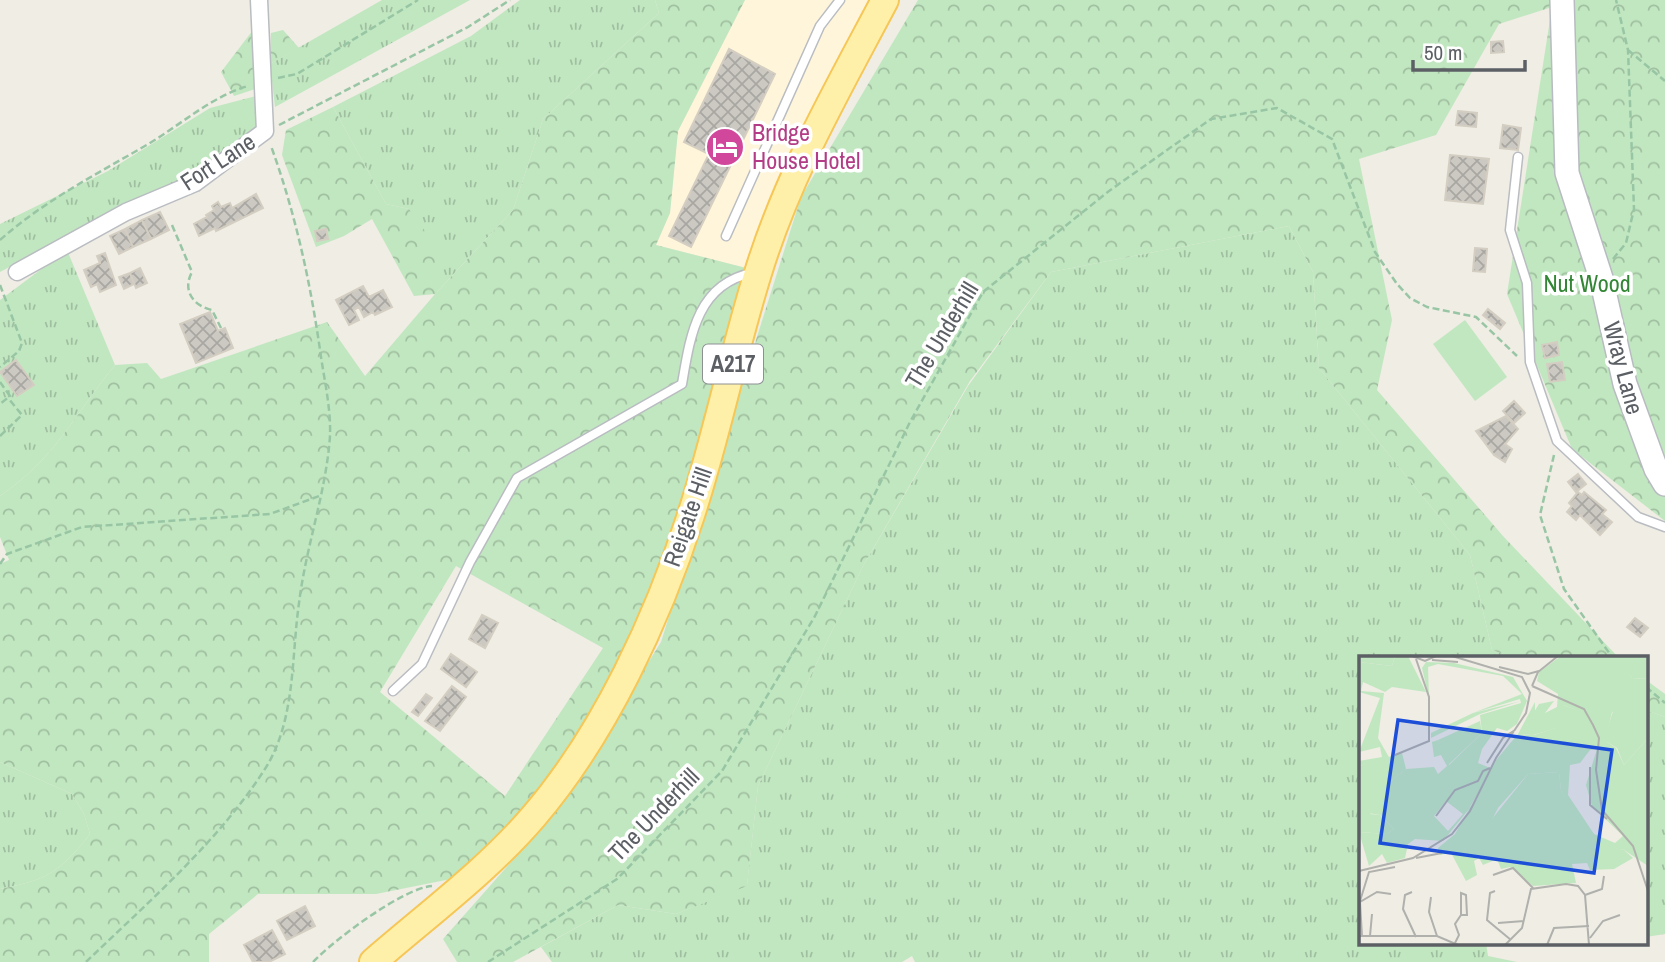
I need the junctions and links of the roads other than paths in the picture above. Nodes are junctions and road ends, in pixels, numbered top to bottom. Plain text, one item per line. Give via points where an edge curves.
1 (259, 0) edge
2 (840, 0) edge
3 (885, 0) edge
4 (1562, 0) edge
5 (1518, 157) dead end
6 (726, 236) dead end
7 (758, 271) junction
8 (17, 272) dead end
9 (1665, 484) edge
10 (1665, 527) edge
11 (393, 691) dead end
12 (373, 962) edge

1 - 8 street, Fort Lane via 265,131 195,183 126,212
2 - 6 lane via 820,26
3 - 7 main road, Reigate Hill / A217 via 827,104
4 - 9 street, Wray Lane via 1567,173 1601,278 1625,384
5 - 10 lane via 1510,230 1527,283 1530,362 1557,442 1638,517
7 - 11 lane via 719,285 706,300 690,337 682,384 517,478 470,562 422,664
7 - 12 main road, Reigate Hill / A217 via 691,516 652,619 592,734 534,815

